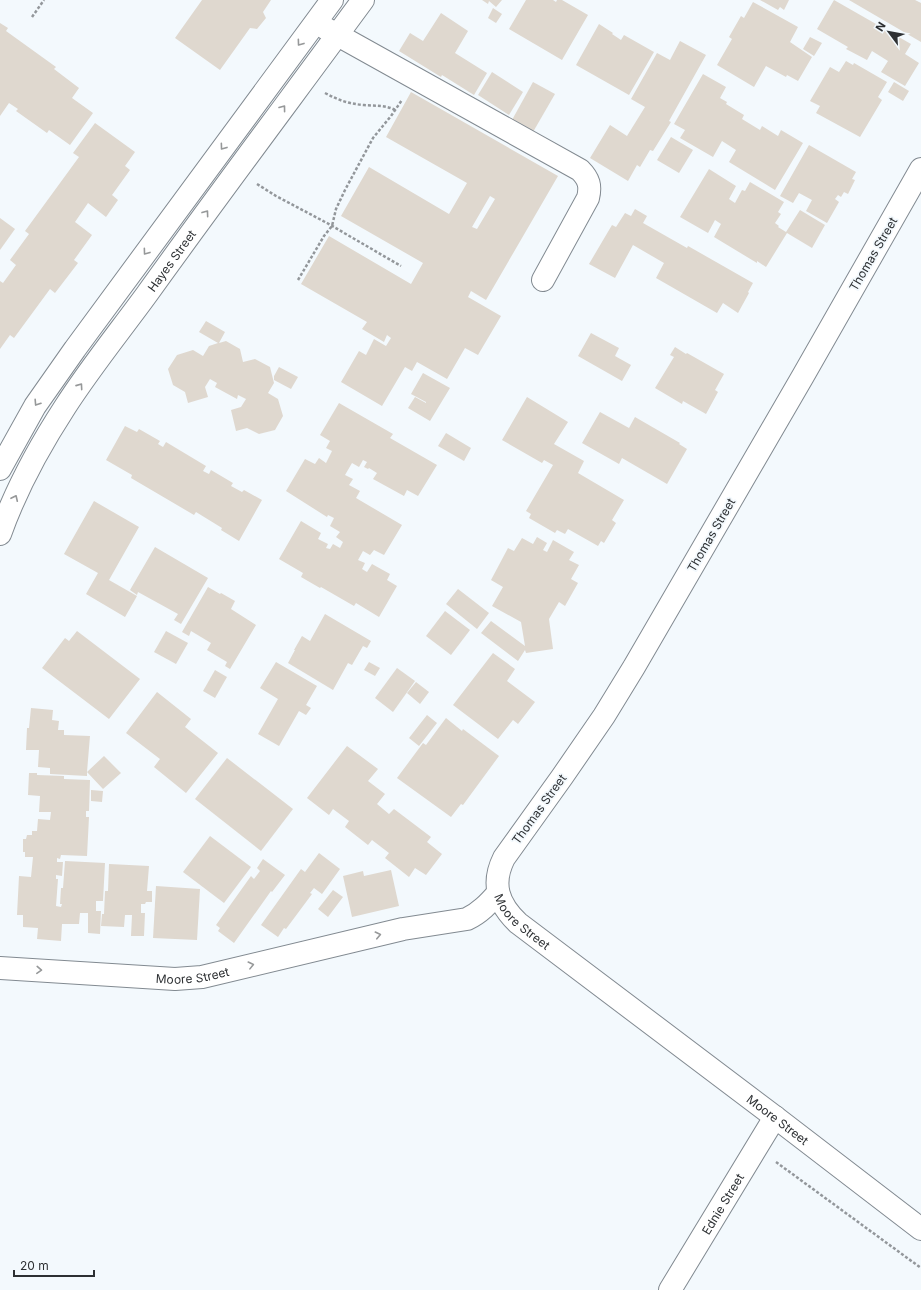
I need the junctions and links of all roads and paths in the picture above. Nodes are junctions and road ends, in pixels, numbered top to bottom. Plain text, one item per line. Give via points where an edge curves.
1 (44, 0) edge
2 (332, 0) edge
3 (363, 0) edge
4 (32, 17) dead end
5 (316, 22) junction
6 (337, 35) junction
7 (321, 90) dead end
8 (404, 96) dead end
9 (395, 110) junction
10 (921, 169) edge
11 (255, 182) dead end
12 (332, 226) junction
13 (401, 266) dead end
14 (298, 280) dead end
15 (543, 280) dead end
16 (0, 469) edge
17 (0, 534) edge
18 (498, 893) junction
19 (0, 968) edge
20 (775, 1117) junction
21 (770, 1158) dead end
22 (921, 1229) edge
23 (921, 1268) edge
24 (670, 1290) edge

1 - 4 path
2 - 5 street
3 - 6 street, Hayes Street
5 - 6 street
5 -> 16 street via 74,349 35,406
6 - 15 street via 585,175 589,180 588,198
17 -> 6 street, Hayes Street via 42,442 65,406
7 - 9 path via 342,101
8 - 9 path
9 - 12 path via 373,138 336,209
10 - 18 street, Thomas Street via 634,667 604,716 504,858 498,874
11 - 12 path
12 - 13 path
12 - 14 path
19 -> 18 street, Moore Street via 175,978 202,977 403,929 467,919 482,910
18 - 20 street, Moore Street via 504,906 518,923
20 - 22 street, Moore Street
20 - 24 street, Ednie Street
21 - 23 path

